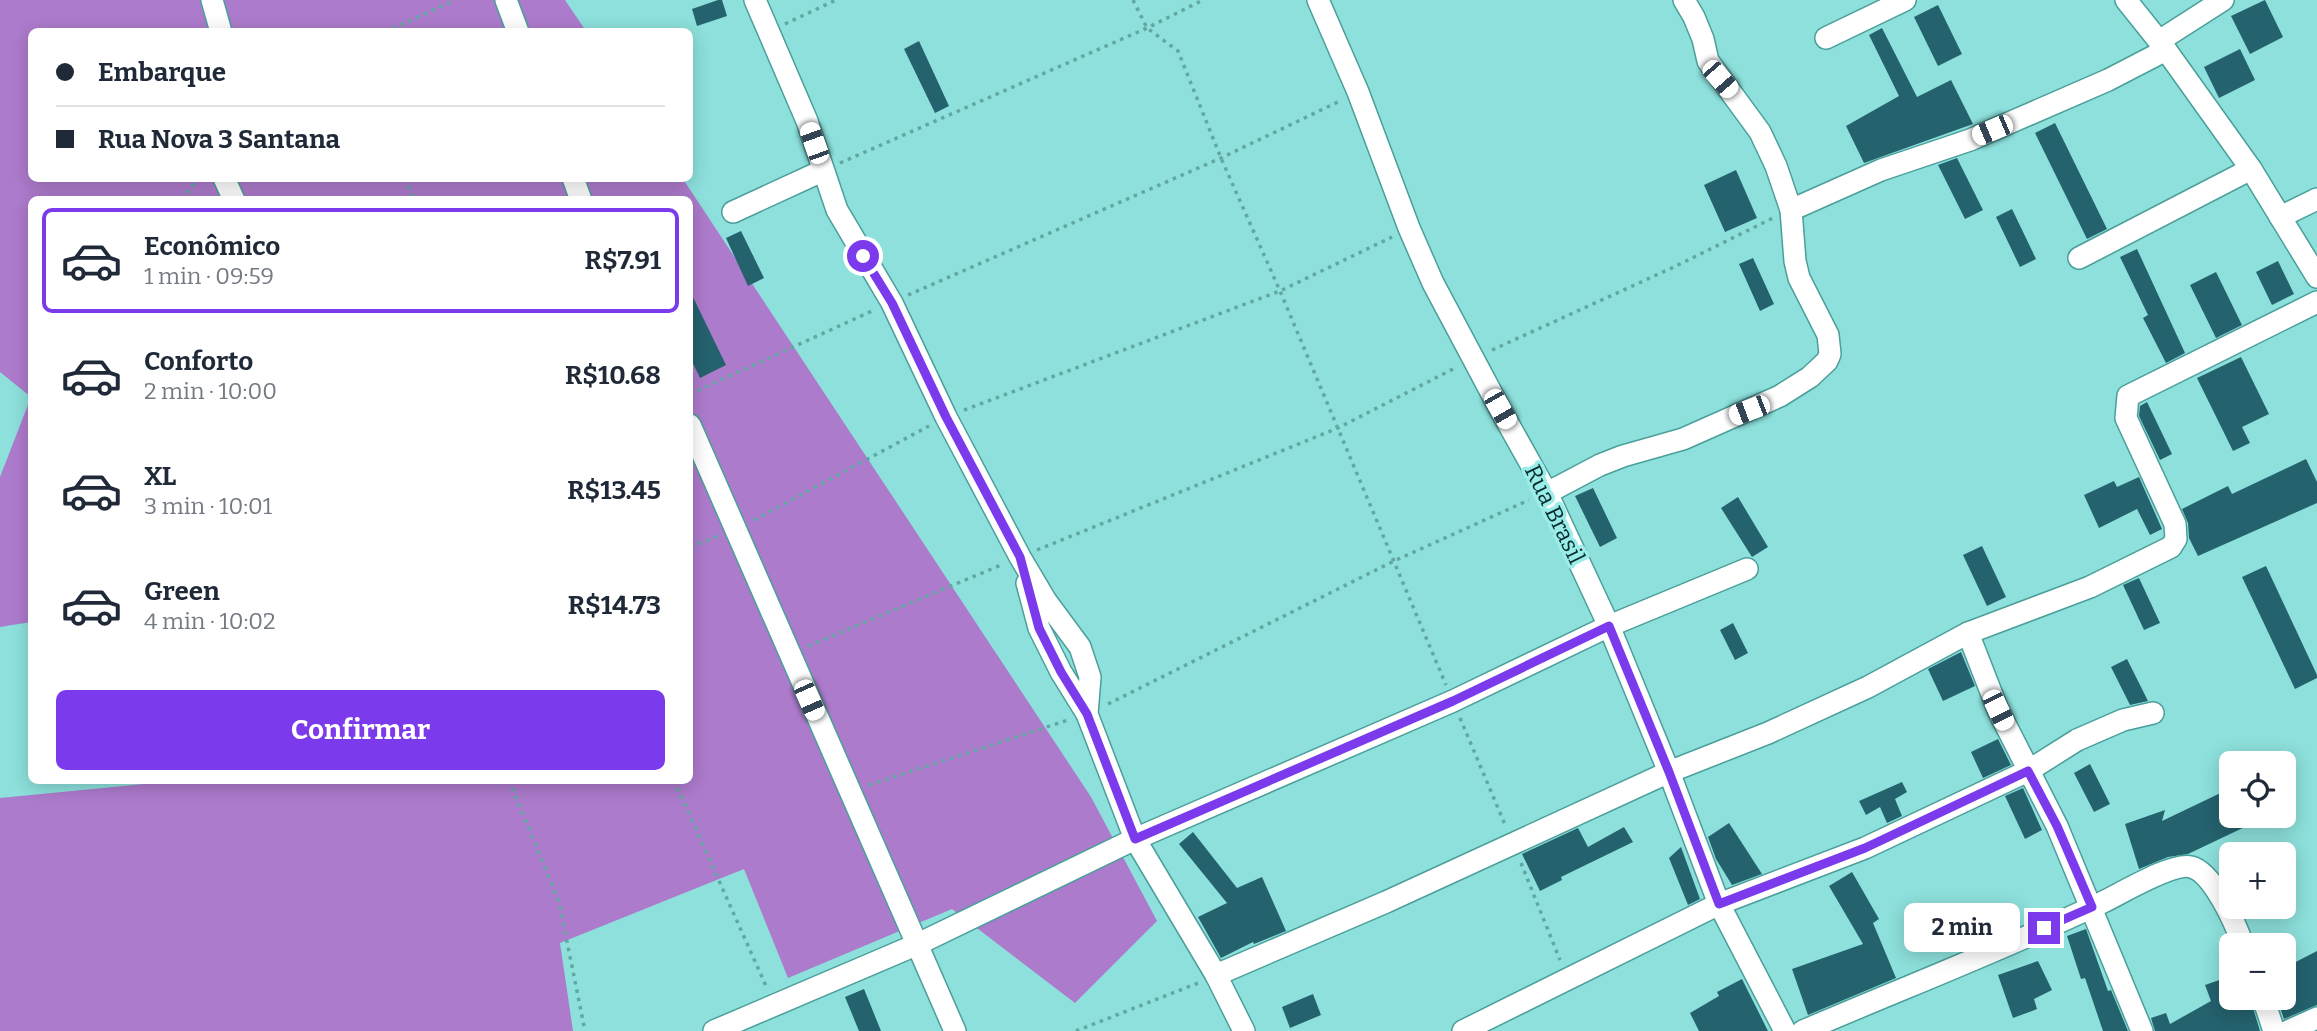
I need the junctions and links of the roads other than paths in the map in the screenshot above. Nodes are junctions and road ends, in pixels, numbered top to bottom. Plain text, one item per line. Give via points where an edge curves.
1 (212, 0) edge
2 (506, 0) edge
3 (755, 0) edge
4 (1318, 0) edge
5 (1684, 0) edge
6 (1905, 0) edge
7 (2126, 0) edge
8 (2223, 0) edge
9 (221, 28) edge
10 (516, 28) edge
11 (1826, 38) dead end
12 (2163, 46) junction
13 (2251, 169) junction
14 (822, 171) junction
15 (2317, 199) edge
16 (1791, 210) junction
17 (733, 212) dead end
18 (2280, 217) junction
19 (2079, 258) dead end
20 (2317, 278) edge
21 (2317, 302) edge
22 (693, 432) edge
23 (1547, 492) junction
24 (1747, 569) dead end
25 (1609, 626) junction
26 (1968, 633) junction
27 (2153, 713) dead end
28 (2028, 771) junction
29 (1669, 772) junction
30 (1135, 839) junction
31 (1719, 904) junction
32 (2092, 907) junction
33 (2238, 933) edge
34 (918, 944) junction
35 (1216, 975) junction
36 (2267, 1010) edge
37 (2317, 1018) edge
38 (714, 1031) edge
39 (955, 1031) edge
40 (1244, 1031) edge
41 (1463, 1031) edge
42 (1785, 1031) edge
43 (1803, 1031) edge
44 (2142, 1031) edge
45 (2274, 1031) edge
46 (2288, 1031) edge

1 - 9 street
2 - 10 street
3 - 14 street via 807,121
4 - 23 street, Rua Brasil via 1433,283
5 - 16 street via 1695,18 1708,61 1760,132
6 - 11 street
7 - 12 street
8 - 12 street
12 - 13 street
12 - 16 street via 2108,80
13 - 18 street
13 - 19 street
14 - 17 street
14 - 30 street via 842,221 892,303 1020,557 1080,647 1090,677 1087,714
15 - 18 street
16 - 23 street via 1799,278 1828,335 1827,361 1770,401 1683,439 1612,460
18 - 20 street
21 - 26 street via 2129,396 2126,418 2175,524 2176,539 2171,547 2090,587
22 - 34 street
23 - 25 street, Rua Brasil
24 - 25 street
25 - 29 street, Rua Brasil
25 - 30 street via 1453,701
26 - 28 street
26 - 29 street via 1868,687
27 - 28 street via 2077,740
28 - 31 street via 1865,848
28 - 32 street
29 - 31 street, Rua Brasil
29 - 35 street
30 - 34 street
30 - 35 street
31 - 41 street
31 - 42 street, Rua Brasil
32 - 33 street via 2187,866 2205,875
32 - 43 street
32 - 44 street
34 - 38 street
34 - 39 street
35 - 40 street
36 - 45 street
37 - 46 street

